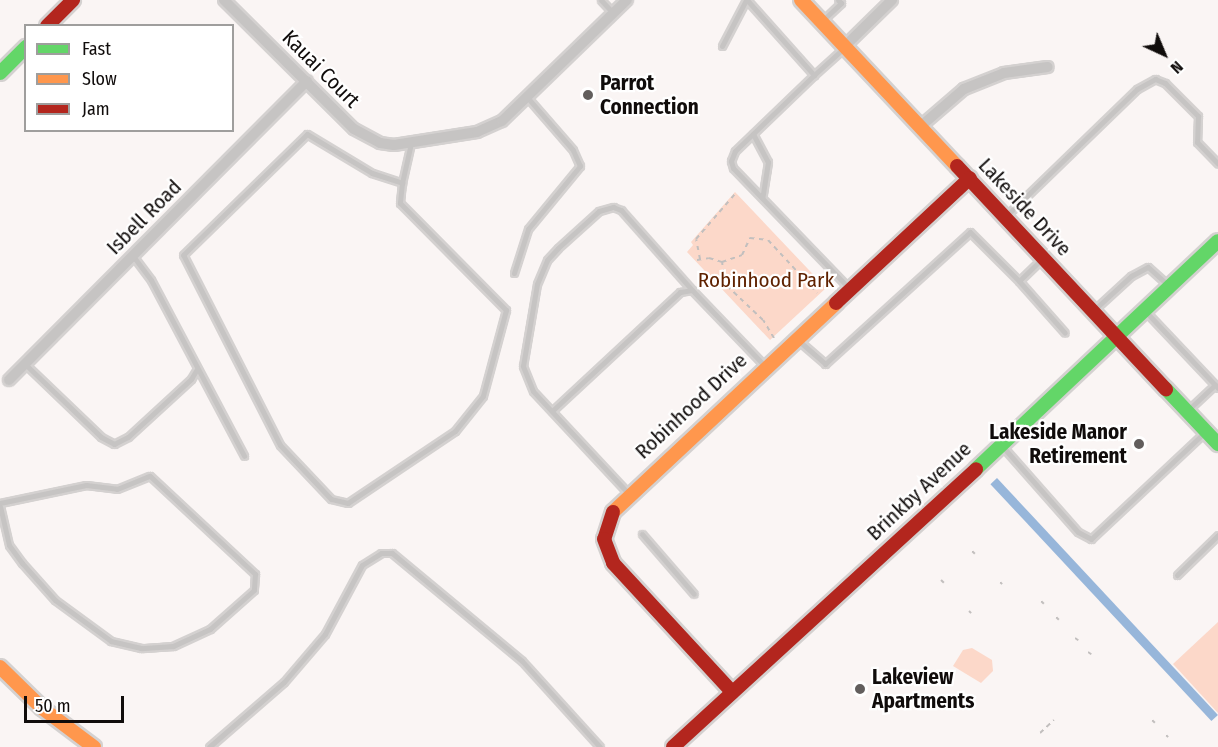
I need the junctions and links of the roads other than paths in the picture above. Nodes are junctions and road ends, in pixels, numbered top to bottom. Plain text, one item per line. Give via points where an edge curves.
1 (73, 0) edge
2 (224, 0) edge
3 (601, 0) edge
4 (627, 0) edge
5 (747, 0) edge
6 (801, 0) edge
7 (838, 0) edge
8 (892, 0) edge
9 (614, 13) junction
10 (821, 21) junction
11 (49, 24) edge
12 (722, 46) dead end
13 (845, 46) junction
14 (24, 49) edge
15 (1048, 67) dead end
16 (0, 73) edge
17 (814, 75) junction
18 (307, 81) junction
19 (526, 97) junction
20 (921, 126) junction
21 (753, 134) junction
22 (411, 141) junction
23 (1218, 164) edge
24 (970, 178) junction
25 (402, 183) junction
26 (762, 198) junction
27 (1006, 216) junction
28 (1218, 241) edge
29 (133, 256) junction
30 (1044, 257) junction
31 (514, 273) dead end
32 (1019, 281) junction
33 (1171, 288) junction
34 (849, 289) junction
35 (692, 290) junction
36 (1093, 311) junction
37 (1146, 312) junction
38 (1065, 333) dead end
39 (796, 338) junction
40 (1118, 338) junction
41 (25, 364) junction
42 (765, 366) junction
43 (197, 369) junction
44 (9, 380) dead end
45 (1217, 387) edge
46 (552, 411) junction
47 (1187, 411) junction
48 (1206, 431) junction
49 (1001, 444) junction
50 (1218, 444) edge
51 (244, 456) dead end
52 (628, 493) junction
53 (0, 505) edge
54 (642, 534) dead end
55 (1218, 535) edge
56 (1176, 574) dead end
57 (694, 594) dead end
58 (0, 667) edge
59 (732, 692) junction
60 (94, 747) edge
61 (209, 747) edge
62 (600, 747) edge
63 (673, 747) edge

1 - 11 street
2 - 18 street, Kauai Court
3 - 9 lane
4 - 9 street
5 - 12 lane
5 - 17 lane
6 - 10 street, Lakeside Drive
7 - 10 lane via 841,3
8 - 13 street
9 - 19 street
10 - 13 street, Lakeside Drive
13 - 17 lane
13 - 20 street, Lakeside Drive
14 - 16 street
15 - 20 street via 1004,73 964,89
17 - 21 lane
18 - 22 street, Kauai Court via 367,138 394,145
18 - 29 street, Isbell Road
19 - 22 street via 490,128
19 - 31 lane via 573,150 580,166 528,229
20 - 24 street, Lakeside Drive
21 - 26 lane via 768,162
21 - 26 lane via 735,151 731,161
22 - 25 lane
23 - 27 lane via 1197,142 1198,116 1165,83 1155,80 1137,89
24 - 27 street, Lakeside Drive
24 - 34 street, Robinhood Drive
25 - 25 lane via 400,202 506,310 483,396 455,431 348,503 331,499 280,444 183,255 307,134 372,173
26 - 34 lane
27 - 30 street, Lakeside Drive
28 - 33 street, Brinkby Avenue
29 - 41 street, Isbell Road
29 - 43 lane via 152,280
30 - 32 lane
30 - 36 street, Lakeside Drive
32 - 38 lane
32 - 39 lane via 970,232 825,364
33 - 36 lane via 1148,267 1131,276
33 - 37 street, Brinkby Avenue
34 - 39 street, Robinhood Drive
35 - 42 lane
35 - 46 lane via 680,292
35 - 46 lane via 621,210 599,211 547,260 537,284 524,366 533,391
36 - 40 street, Lakeside Drive
37 - 40 street, Brinkby Avenue
37 - 45 lane
39 - 42 street, Robinhood Drive
40 - 47 street, Lakeside Drive
40 - 49 street, Brinkby Avenue
41 - 43 lane via 101,437 114,444 128,437 191,380
41 - 44 street, Isbell Road
42 - 52 street, Robinhood Drive
43 - 51 lane
45 - 47 lane
46 - 52 lane
47 - 48 street, Lakeside Drive
48 - 49 lane via 1091,539 1078,532
48 - 50 street, Lakeside Drive
49 - 59 street, Brinkby Avenue
52 - 59 street, Robinhood Drive via 605,526 607,551 613,563
53 - 53 lane via 86,485 117,489 150,476 255,574 254,590 210,628 173,646 141,648 111,641 56,600 22,563 9,545
54 - 57 lane
55 - 56 lane
58 - 60 street via 42,708
59 - 63 street, Brinkby Avenue
61 - 62 lane via 284,682 325,634 362,565 381,553 392,553 522,661

